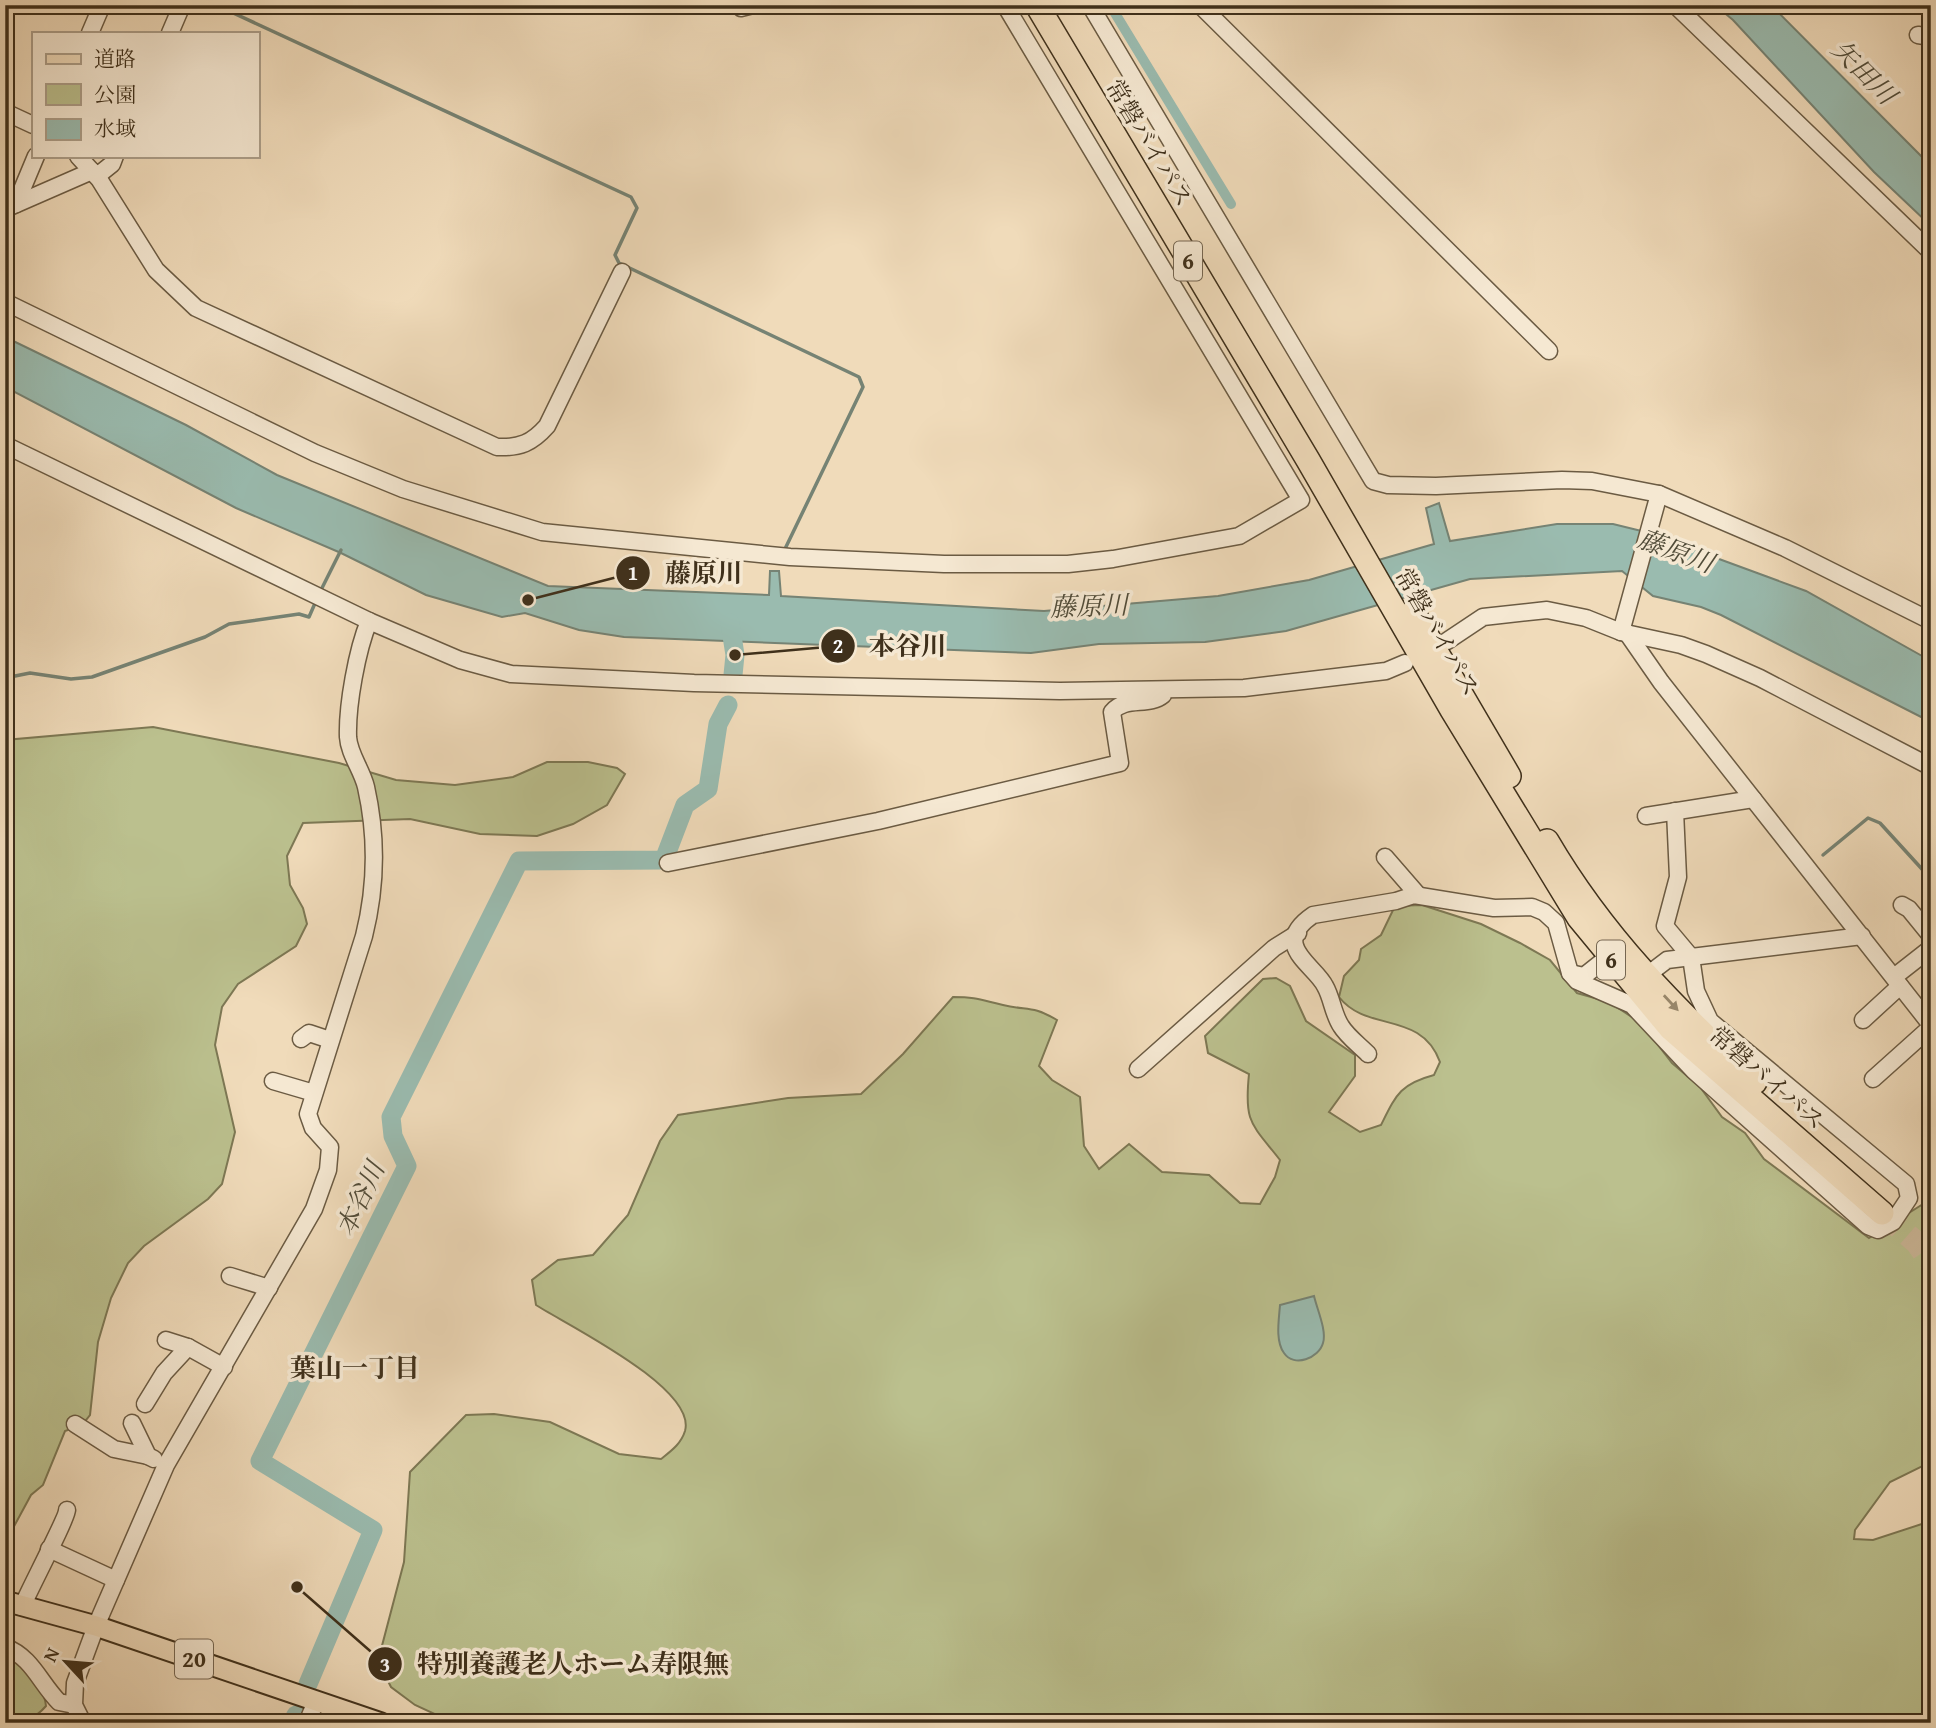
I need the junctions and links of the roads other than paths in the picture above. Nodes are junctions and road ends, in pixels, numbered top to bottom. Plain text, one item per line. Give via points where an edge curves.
1 (102, 5) edge
2 (182, 5) edge
3 (1005, 5) edge
4 (1037, 5) edge
5 (1055, 5) edge
6 (1090, 5) edge
7 (1200, 5) edge
8 (1675, 5) edge
9 (90, 32) edge
10 (170, 32) edge
11 (5, 112) edge
12 (32, 125) edge
13 (35, 158) edge
14 (80, 158) edge
15 (114, 158) edge
16 (94, 174) junction
17 (11, 207) edge
18 (1931, 252) edge
19 (621, 272) dead end
20 (5, 302) edge
21 (1549, 351) dead end
22 (5, 445) edge
23 (1659, 494) junction
24 (1346, 515) junction
25 (369, 621) junction
26 (1931, 621) edge
27 (1624, 633) junction
28 (1425, 647) junction
29 (1166, 689) junction
30 (1931, 767) edge
31 (1753, 799) junction
32 (1675, 811) junction
33 (1646, 816) dead end
34 (1385, 857) dead end
35 (668, 863) dead end
36 (1418, 895) junction
37 (1902, 905) dead end
38 (1298, 933) junction
39 (1862, 936) junction
40 (1931, 936) edge
41 (1931, 948) edge
42 (1608, 957) junction
43 (1690, 957) junction
44 (1570, 973) junction
45 (1634, 975) junction
46 (1897, 981) junction
47 (1597, 989) junction
48 (1863, 1020) dead end
49 (1931, 1026) edge
50 (301, 1040) dead end
51 (330, 1040) junction
52 (1367, 1054) dead end
53 (1139, 1069) dead end
54 (1873, 1079) dead end
55 (273, 1081) dead end
56 (314, 1093) junction
57 (1887, 1207) tunnel mouth
58 (230, 1276) dead end
59 (269, 1288) junction
60 (166, 1339) dead end
61 (188, 1347) junction
62 (224, 1367) junction
63 (145, 1404) dead end
64 (132, 1423) dead end
65 (75, 1424) dead end
66 (148, 1456) junction
67 (166, 1465) junction
68 (67, 1510) dead end
69 (49, 1549) junction
70 (116, 1580) junction
71 (13, 1604) edge
72 (96, 1626) junction
73 (5, 1647) edge
74 (316, 1701) junction
75 (74, 1705) junction
76 (83, 1723) edge
77 (307, 1723) edge
78 (381, 1723) edge

1 - 9 street
2 - 10 street
3 - 20 street via 1301,500 1259,527 1223,540 1113,559 1045,564 790,557 542,532 403,489 315,453
4 - 24 highway, 常磐バイパス / 6 via 1308,460
5 - 24 highway, 常磐バイパス / 6
6 - 23 street via 1373,481 1436,486 1592,481
7 - 21 street
8 - 18 street
11 - 12 street
13 - 17 street
14 - 16 street
15 - 16 street
16 - 17 street
16 - 19 street via 156,270 195,308 497,447 516,448 533,441 547,426
22 - 25 street
23 - 26 street via 1785,548
23 - 27 street
24 - 28 highway, 常磐バイパス / 6
25 - 29 street via 460,660 511,674 694,683
25 - 51 street via 359,644 348,734 365,785 375,838 369,909
27 - 28 street via 1564,612 1533,610 1483,617
27 - 30 street via 1706,654
27 - 31 street
28 - 29 street via 1386,671 1244,688
28 - 42 highway, 常磐バイパス / 6 via 1552,878
28 - 45 highway, 常磐バイパス / 6
29 - 35 street via 1160,698 1125,703 1112,712 1120,763 878,821
31 - 32 street
31 - 39 street
32 - 33 street
32 - 43 street via 1678,877 1665,926
34 - 36 street
36 - 38 street via 1313,915
36 - 44 street via 1494,908 1537,909 1556,923
37 - 40 street
38 - 52 street via 1299,958 1326,986 1342,1029
38 - 53 street via 1274,948
39 - 43 street
39 - 46 street
41 - 46 street
42 - 44 street via 1584,976
42 - 45 highway, 常磐バイパス / 6
43 - 45 street via 1667,960
43 - 47 street via 1696,991 1710,1021 1906,1184 1909,1198 1888,1226 1875,1230 1868,1226 1694,1070 1632,1005
44 - 47 street
45 - 47 street via 1610,976
45 - 57 highway, 常磐バイパス / 6
46 - 48 street
46 - 49 street
49 - 54 street
50 - 51 street via 309,1033
51 - 56 street
55 - 56 street
56 - 59 street via 310,1122 330,1147 331,1156 322,1190 288,1239
58 - 59 street
59 - 62 street
60 - 61 street
61 - 62 street
61 - 63 street via 164,1373
62 - 67 street
64 - 66 street
65 - 66 street via 114,1449
66 - 67 street
67 - 70 street
68 - 69 street
69 - 70 street
69 - 71 street
70 - 72 street
71 - 72 main road, 20
72 - 74 main road, 20
72 - 75 street via 75,1683
73 - 75 street via 33,1667 59,1702
74 - 77 street
74 - 78 main road, 20
75 - 76 street

